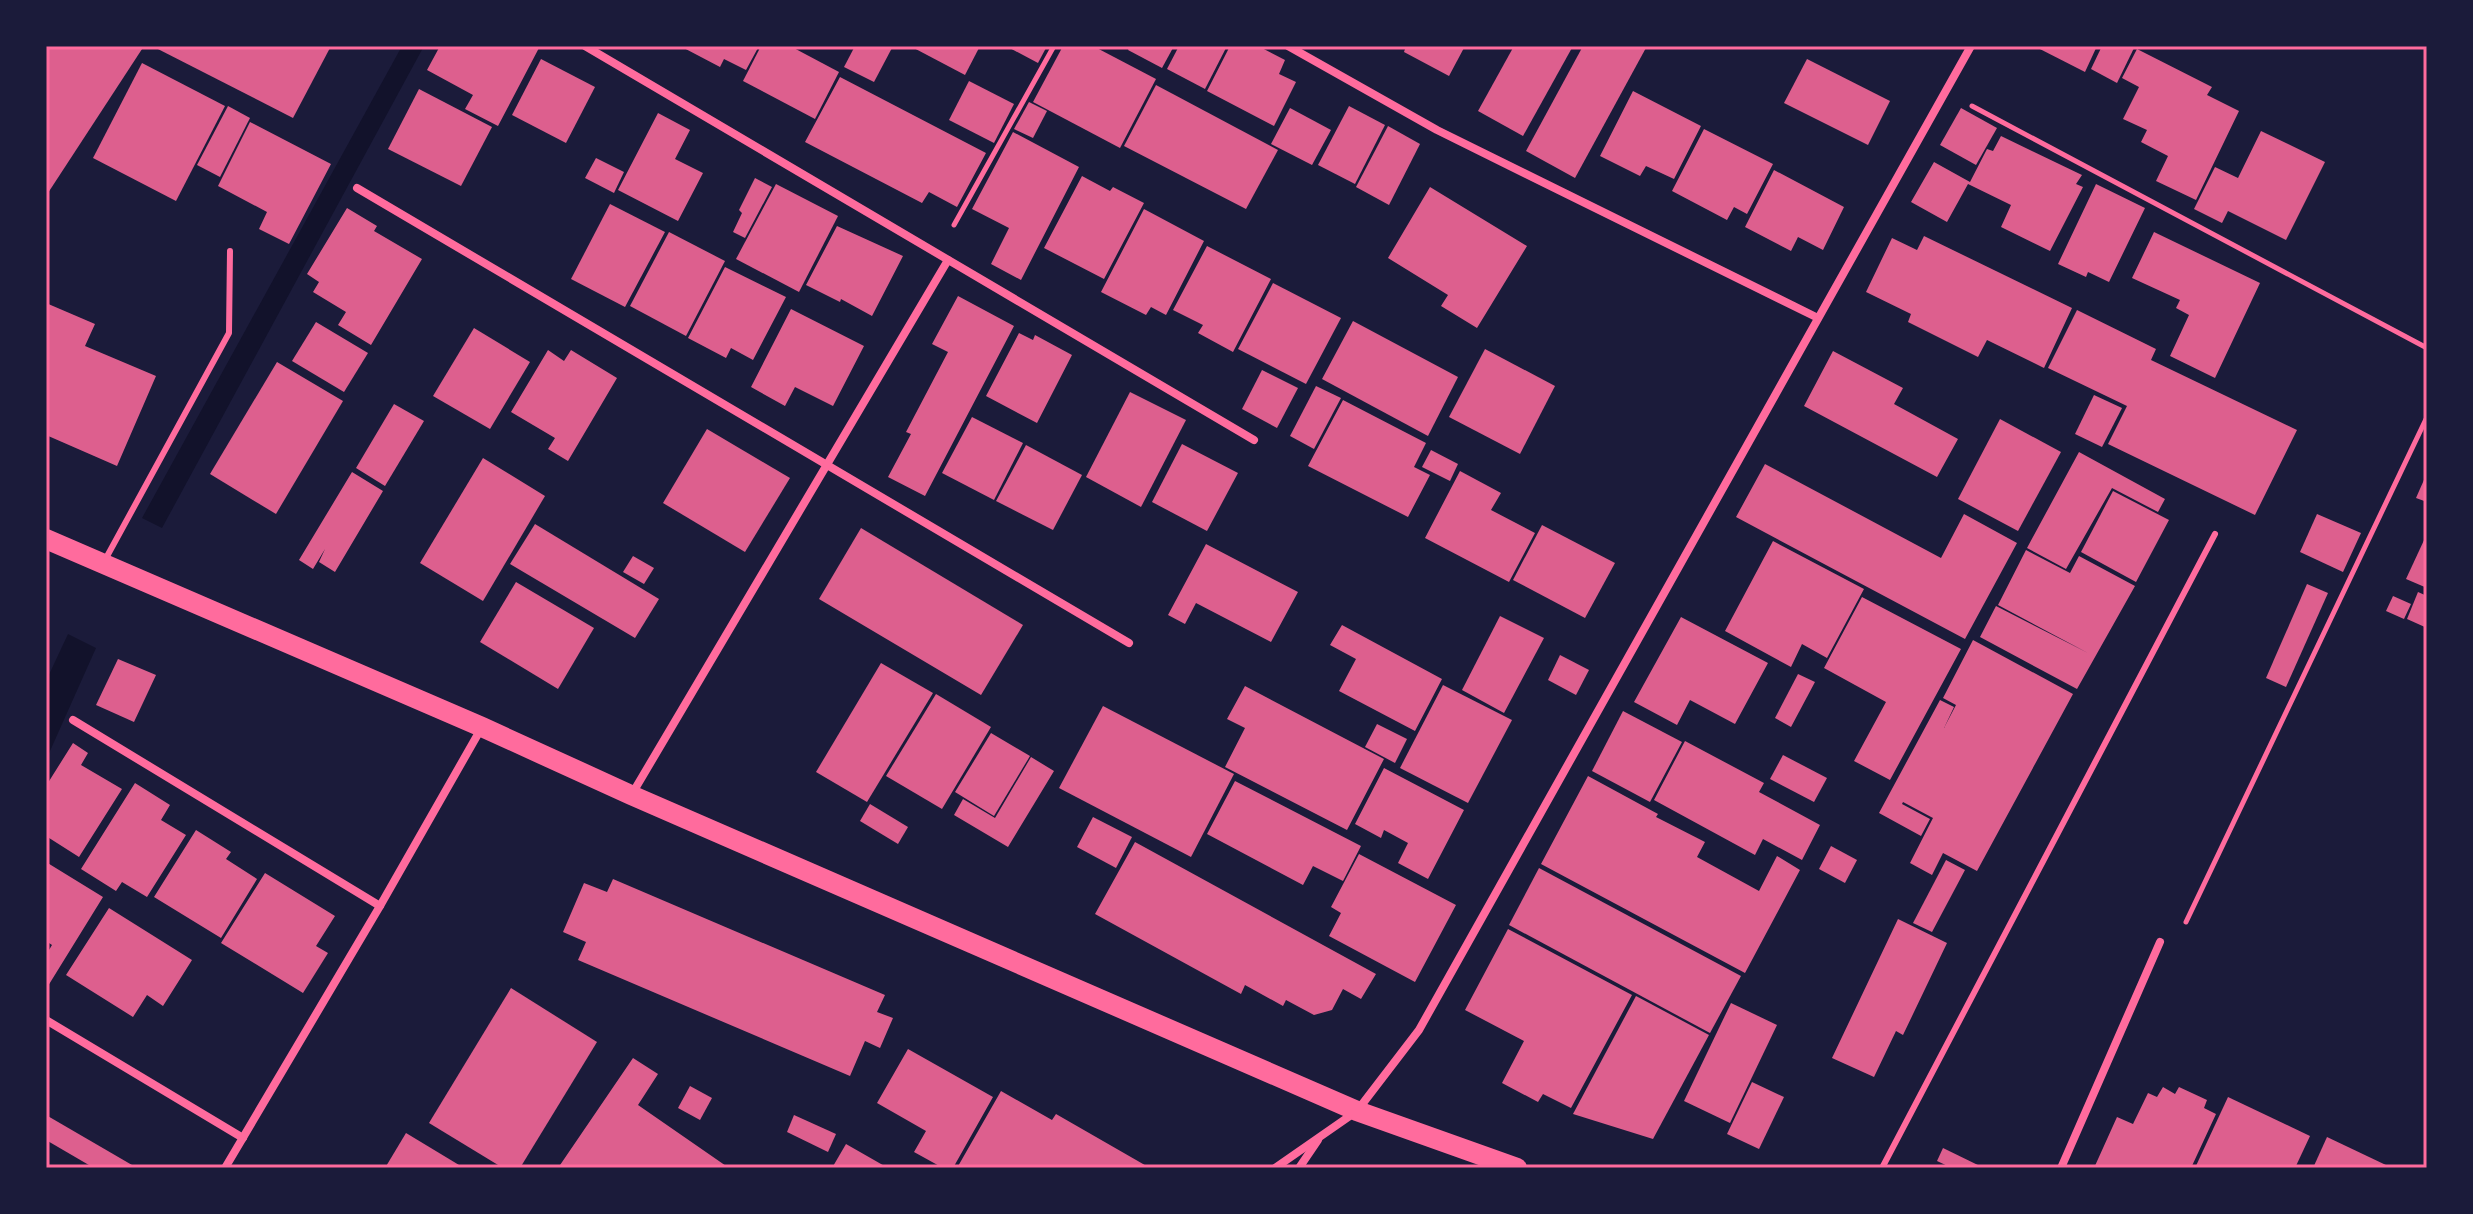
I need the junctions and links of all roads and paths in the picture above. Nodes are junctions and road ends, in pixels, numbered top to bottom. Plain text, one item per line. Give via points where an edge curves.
1 (585, 46) edge
2 (1054, 46) edge
3 (1288, 46) edge
4 (1971, 46) edge
5 (1945, 92) junction
6 (357, 188) dead end
7 (230, 251) dead end
8 (938, 254) junction
9 (948, 260) junction
10 (1818, 318) junction
11 (2427, 348) edge
12 (2427, 417) edge
13 (1254, 440) dead end
14 (827, 465) junction
15 (2215, 534) dead end
16 (46, 539) edge
17 (103, 564) junction
18 (1129, 643) dead end
19 (73, 720) dead end
20 (482, 727) junction
21 (631, 795) junction
22 (380, 906) junction
23 (2160, 942) joint
24 (46, 1020) edge
25 (1357, 1111) junction
26 (1320, 1136) junction
27 (243, 1138) junction
28 (225, 1168) edge
29 (1275, 1168) edge
30 (1299, 1168) edge
31 (1517, 1168) edge
32 (1882, 1168) edge
33 (2061, 1168) edge

1 - 8 street
2 - 8 path
3 - 10 street via 1437,130
4 - 5 street
5 - 10 street
5 - 11 path
6 - 14 street
7 - 17 lane via 229,333
8 - 9 street
9 - 13 street
9 - 14 street
10 - 25 street via 1419,1030
12 - 23 path via 2184,926
14 - 18 street
14 - 21 street
15 - 32 lane
16 - 17 main road
17 - 20 main road
19 - 22 street
20 - 21 main road
20 - 22 street
21 - 25 main road
22 - 27 street
23 - 33 street
24 - 27 street
25 - 26 street
25 - 31 main road
26 - 29 street
26 - 30 street
27 - 28 street

